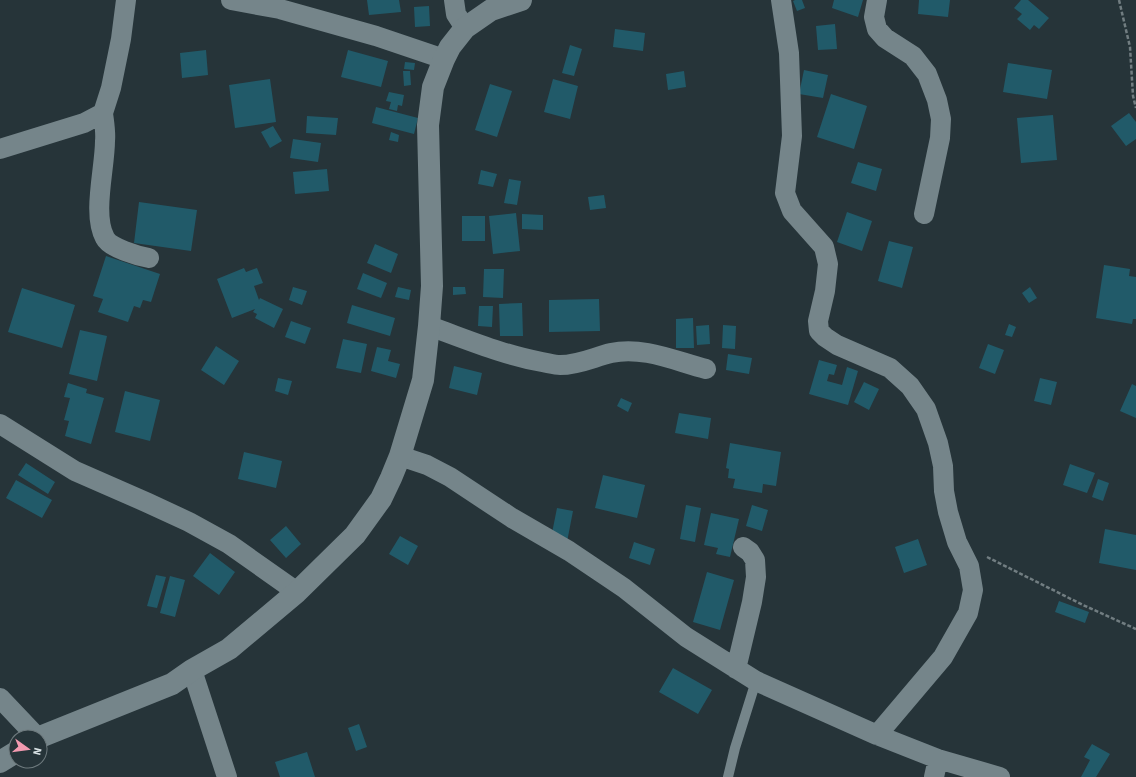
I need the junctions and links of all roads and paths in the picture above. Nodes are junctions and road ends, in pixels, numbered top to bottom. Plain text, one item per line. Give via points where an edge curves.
1 (126, 0) edge
2 (231, 0) edge
3 (454, 0) edge
4 (521, 0) edge
5 (781, 0) edge
6 (877, 0) edge
7 (1119, 0) edge
8 (465, 28) junction
9 (444, 59) junction
10 (1136, 108) edge
11 (103, 114) junction
12 (0, 148) edge
13 (924, 214) dead end
14 (149, 258) dead end
15 (429, 326) junction
16 (706, 369) dead end
17 (0, 424) edge
18 (400, 456) junction
19 (743, 547) dead end
20 (985, 556) dead end
21 (297, 592) junction
22 (1136, 629) edge
23 (736, 669) junction
24 (192, 670) junction
25 (756, 681) junction
26 (0, 698) edge
27 (29, 729) edge
28 (48, 734) edge
29 (877, 735) junction
30 (936, 768) edge
31 (227, 777) edge
32 (728, 777) edge
33 (1000, 777) edge

1 - 11 street via 111,88
2 - 9 street via 280,9 376,36
3 - 8 street via 456,14
4 - 8 street via 491,10
5 - 29 street via 789,53 792,136 785,193 792,211 824,247 828,264 818,321 819,331 837,345 890,368 910,386 926,409 943,466 948,512 957,542 969,566 973,590 968,613 943,657
6 - 13 street via 874,17 877,29 885,38 913,56 927,74 937,100 941,119 940,138
7 - 10 path via 1130,47
8 - 9 street
9 - 15 street via 433,87 428,125 432,286
11 - 12 street via 84,123
11 - 14 street via 106,139 99,220 105,239 118,248
15 - 16 street via 484,346 560,365 581,363 610,353 632,351
15 - 18 street via 423,380
17 - 21 street via 74,471 189,522 229,544
18 - 21 street via 381,499 355,535
18 - 23 street via 427,465 450,477 568,551 624,588 686,637
19 - 23 street via 755,560 756,577
20 - 22 path
21 - 24 street via 229,650
23 - 25 street
24 - 28 street via 172,684
24 - 31 street
25 - 29 street
25 - 32 lane
26 - 27 street
29 - 30 street
30 - 33 street

